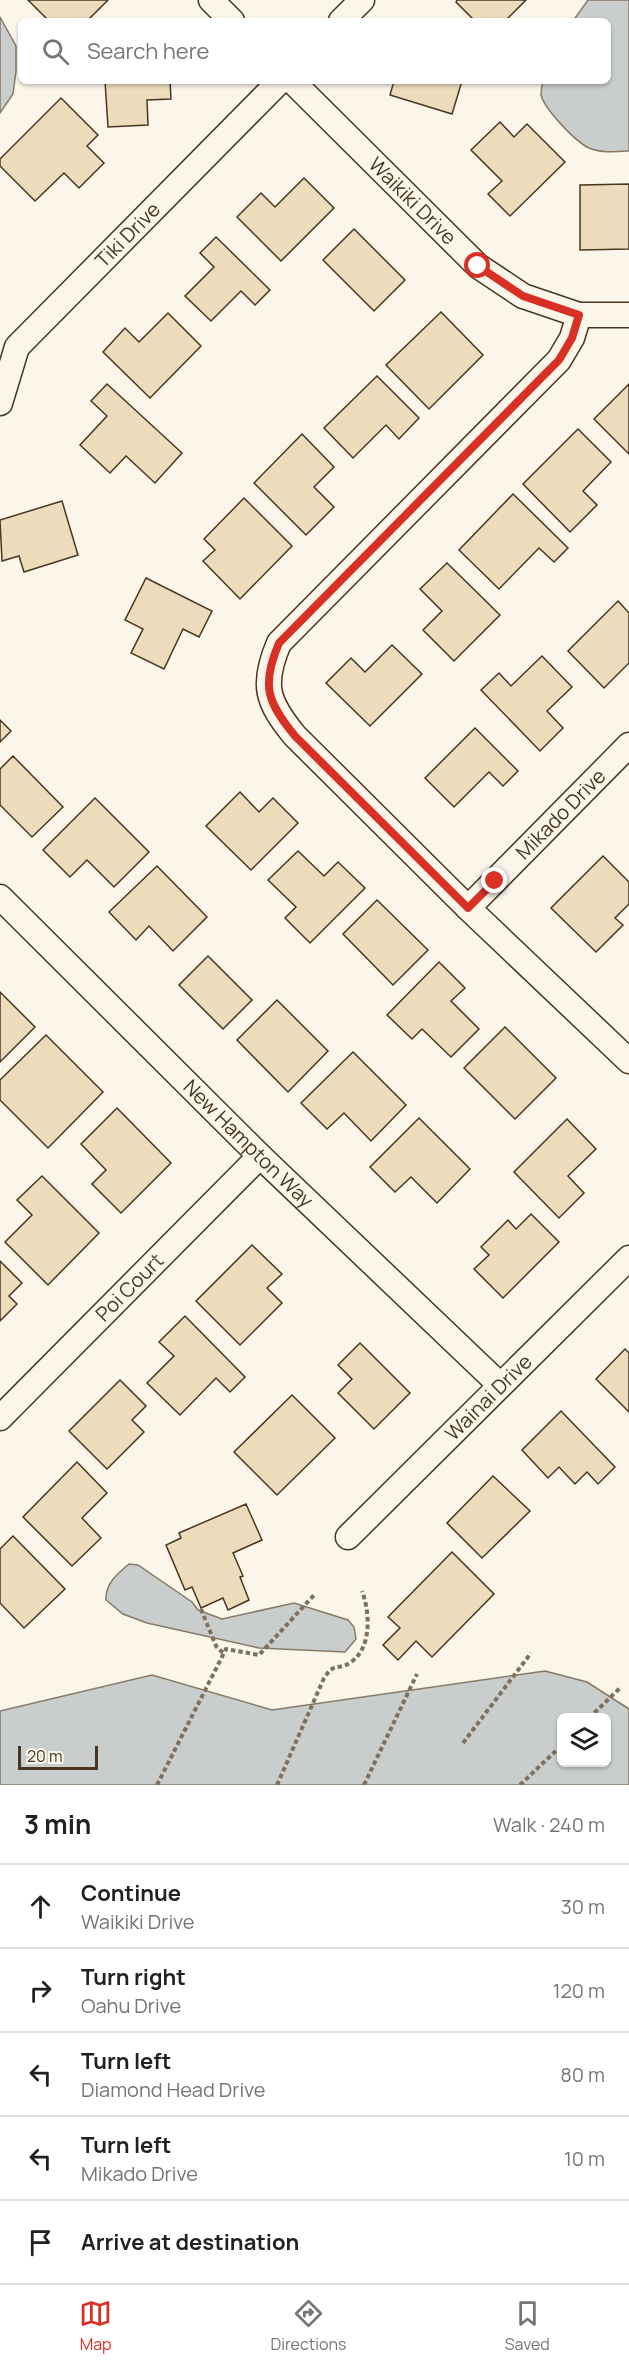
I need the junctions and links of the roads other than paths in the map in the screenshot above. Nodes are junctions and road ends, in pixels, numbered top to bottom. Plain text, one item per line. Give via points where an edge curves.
1 (211, 0) edge
2 (362, 0) edge
3 (229, 18) edge
4 (344, 18) edge
5 (277, 84) edge
6 (295, 84) edge
7 (579, 315) junction
8 (629, 315) edge
9 (0, 403) edge
10 (629, 745) edge
11 (0, 897) edge
12 (468, 908) junction
13 (629, 1061) edge
14 (260, 1156) junction
15 (629, 1258) edge
16 (500, 1385) junction
17 (0, 1418) edge
18 (348, 1537) dead end

1 - 3 street
2 - 4 street
5 - 9 street, Tiki Drive via 17,347
6 - 7 street, Waikiki Drive via 478,266 523,296
7 - 8 street, Waikiki Drive
7 - 12 street via 559,360 279,643 268,672 274,708 295,736
10 - 12 street, Mikado Drive
11 - 14 street, New Hampton Way
12 - 13 street
14 - 16 street, New Hampton Way
14 - 17 street, Poi Court
15 - 16 street, Wainai Drive
16 - 18 street, Wainai Drive

